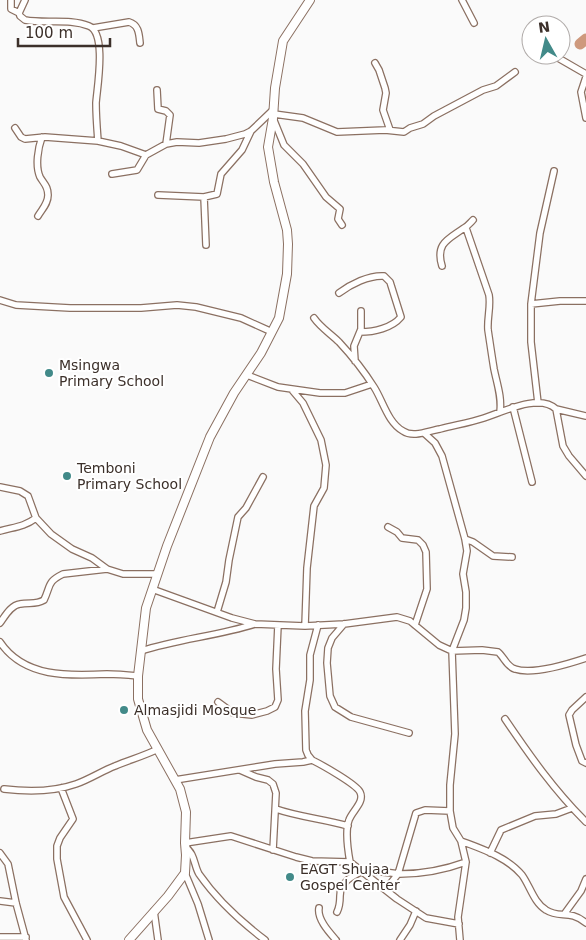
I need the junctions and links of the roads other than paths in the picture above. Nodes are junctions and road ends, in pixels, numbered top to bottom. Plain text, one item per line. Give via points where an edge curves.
1 (11, 0) edge
2 (25, 0) edge
3 (310, 0) edge
4 (462, 0) edge
5 (19, 13) junction
6 (474, 23) dead end
7 (93, 28) junction
8 (140, 43) dead end
9 (375, 63) dead end
10 (570, 65) edge
11 (515, 72) dead end
12 (586, 75) edge
13 (157, 90) dead end
14 (273, 114) junction
15 (586, 118) edge
16 (15, 128) dead end
17 (390, 130) junction
18 (251, 132) junction
19 (42, 137) junction
20 (98, 141) junction
21 (166, 144) junction
22 (146, 155) junction
23 (554, 171) dead end
24 (112, 174) dead end
25 (158, 195) dead end
26 (204, 197) junction
27 (38, 216) dead end
28 (473, 220) dead end
29 (342, 225) dead end
30 (466, 228) junction
31 (206, 245) dead end
32 (442, 266) dead end
33 (339, 292) dead end
34 (0, 300) edge
35 (586, 302) edge
36 (531, 304) junction
37 (361, 311) dead end
38 (314, 318) dead end
39 (272, 332) junction
40 (360, 332) junction
41 (355, 361) junction
42 (247, 375) junction
43 (372, 384) junction
44 (292, 390) junction
45 (538, 403) junction
46 (513, 407) junction
47 (556, 409) junction
48 (500, 412) junction
49 (586, 416) edge
50 (424, 433) junction
51 (586, 476) edge
52 (263, 477) dead end
53 (532, 482) dead end
54 (0, 487) edge
55 (36, 518) junction
56 (388, 527) dead end
57 (0, 531) edge
58 (466, 539) junction
59 (512, 557) dead end
60 (107, 569) junction
61 (157, 574) junction
62 (152, 589) junction
63 (217, 612) junction
64 (0, 623) edge
65 (255, 624) junction
66 (278, 624) junction
67 (344, 624) junction
68 (318, 625) junction
69 (415, 625) junction
70 (305, 626) junction
71 (0, 642) edge
72 (141, 651) junction
73 (452, 651) junction
74 (586, 658) edge
75 (138, 676) junction
76 (586, 697) edge
77 (218, 702) dead end
78 (505, 719) dead end
79 (409, 733) dead end
80 (158, 749) junction
81 (312, 760) junction
82 (586, 763) edge
83 (240, 770) junction
84 (175, 780) junction
85 (61, 788) junction
86 (4, 790) dead end
87 (572, 808) junction
88 (276, 809) junction
89 (450, 812) junction
90 (586, 822) edge
91 (348, 826) junction
92 (461, 841) junction
93 (185, 845) junction
94 (273, 850) junction
95 (0, 853) edge
96 (490, 853) junction
97 (350, 862) junction
98 (466, 862) junction
99 (364, 872) junction
100 (185, 873) junction
101 (398, 874) junction
102 (586, 879) edge
103 (386, 889) junction
104 (0, 901) edge
105 (16, 903) junction
106 (319, 908) dead end
107 (154, 911) junction
108 (416, 911) junction
109 (337, 912) dead end
110 (565, 913) junction
111 (586, 923) edge
112 (459, 924) junction
113 (0, 937) edge
114 (26, 938) edge
115 (87, 940) edge
116 (129, 940) edge
117 (158, 940) edge
118 (209, 940) edge
119 (265, 940) edge
120 (336, 940) edge
121 (400, 940) edge
122 (460, 940) edge

1 - 5 street via 11,9
2 - 5 street
3 - 14 street via 283,41
4 - 6 street
5 - 7 street via 25,20 72,22
7 - 8 street via 130,22 138,28
7 - 20 street via 100,60 96,100
9 - 17 street via 385,88 383,110
10 - 12 street
11 - 17 street via 496,86 423,124 404,132
12 - 15 street via 581,92
13 - 21 street via 158,109 170,115
14 - 17 street via 303,118 336,132
14 - 18 street
14 - 29 street via 284,145 303,164 326,197 340,208 338,219
14 - 39 street via 268,147 288,244 282,306
16 - 19 street via 26,139
18 - 21 street via 199,143
18 - 26 street via 242,150 221,174 218,194
19 - 20 street
19 - 27 street via 39,171 48,196
20 - 22 street
21 - 22 street
22 - 24 street via 137,170
23 - 36 street via 540,233
25 - 26 street
26 - 31 street
28 - 30 street
30 - 32 street via 441,247
30 - 48 street via 489,295 488,331
33 - 40 street via 377,276 384,276 390,282 401,317 399,321 379,330
34 - 39 street via 16,305 70,308 196,307 241,318
35 - 36 street
36 - 45 street via 531,342
37 - 40 street
38 - 41 street
39 - 42 street
40 - 41 street via 354,346
41 - 43 street
42 - 44 street
42 - 61 street via 210,437
43 - 44 street via 345,393
43 - 50 street via 396,426 410,434
44 - 70 street via 303,403 321,440 326,465 324,488 314,506
45 - 46 street
45 - 47 street
46 - 48 street
46 - 53 street
47 - 49 street
47 - 51 street via 564,446
48 - 50 street
50 - 58 street via 435,442 442,456
52 - 63 street via 238,517
54 - 55 street via 28,496
55 - 57 street via 19,528
55 - 60 street via 51,534
56 - 69 street via 402,538 418,540 426,552 427,589
58 - 59 street via 493,556
58 - 73 street via 463,574 466,608
60 - 61 street via 123,574
60 - 64 street via 58,576 49,584 44,600 18,604
61 - 62 street
62 - 63 street
62 - 72 street via 146,608
63 - 65 street
65 - 66 street
65 - 72 street
66 - 70 street
66 - 77 street via 278,700 275,707 252,715 233,713
67 - 68 street
67 - 69 street via 398,617
67 - 79 street via 332,638 326,663 330,696 335,707 351,717
68 - 70 street
68 - 81 street via 310,655 305,711 306,750
69 - 73 street via 439,645
71 - 75 street via 22,663 51,674
72 - 75 street
73 - 74 street via 498,652 515,670 563,665
73 - 89 street via 455,734
75 - 80 street via 138,699 147,730
76 - 82 street via 569,715 576,745 582,761
78 - 87 street via 545,777
80 - 84 street
80 - 85 street
81 - 83 street
81 - 91 street via 359,790 358,806
83 - 84 street
83 - 88 street via 273,784
84 - 93 street via 186,812
85 - 86 street
85 - 115 street via 73,819 57,846 60,883 67,904
87 - 90 street
87 - 96 street via 535,816 501,830
88 - 91 street
88 - 94 street
89 - 92 street via 453,828
89 - 101 street via 425,810 416,813
91 - 97 street
92 - 96 street
92 - 98 street
93 - 94 street via 231,836
93 - 100 street
93 - 119 street via 192,854 197,872 216,898
94 - 97 street via 312,861
95 - 105 street via 8,864
96 - 110 street via 508,862 521,874 538,903 546,910
97 - 99 street
98 - 101 street via 436,872
98 - 112 street
99 - 101 street
99 - 103 street
99 - 109 street via 350,876 343,885
100 - 107 street
100 - 118 street
101 - 103 street
102 - 110 street
103 - 108 street
104 - 105 street
105 - 114 street
106 - 120 street via 320,917
107 - 116 street
107 - 117 street
108 - 112 street via 426,918
108 - 121 street
110 - 111 street
112 - 122 street
113 - 114 street

